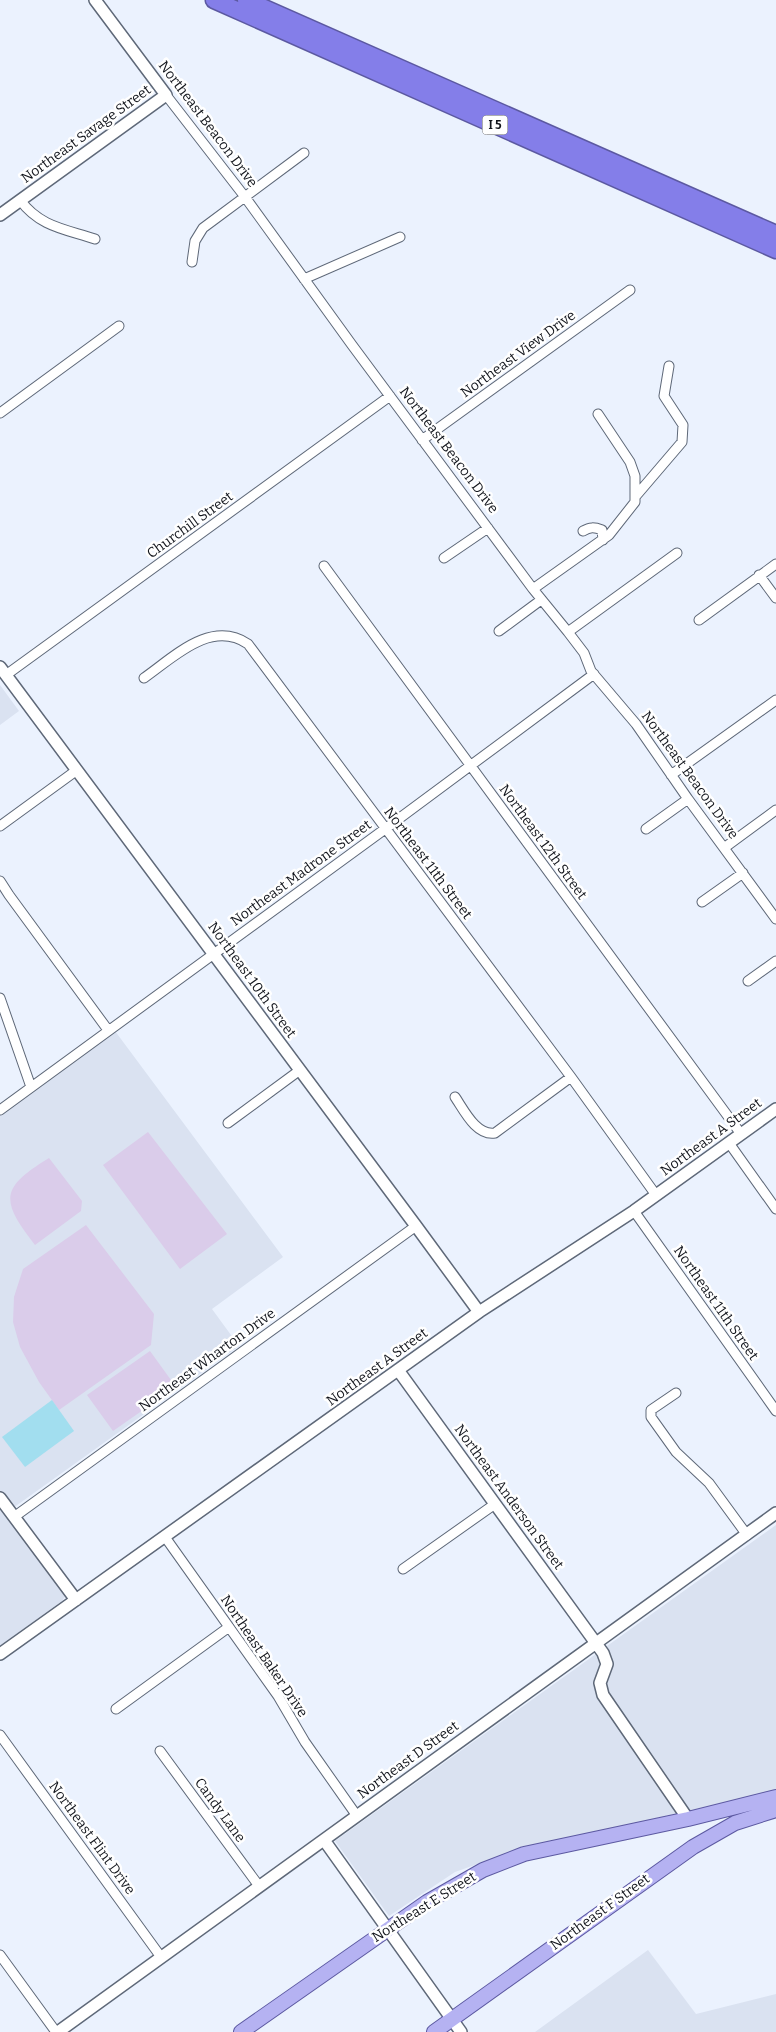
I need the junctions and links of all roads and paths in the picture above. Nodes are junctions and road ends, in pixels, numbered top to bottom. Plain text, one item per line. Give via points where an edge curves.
1 (95, 0) edge
2 (214, 0) edge
3 (246, 0) edge
4 (166, 95) junction
5 (304, 153) dead end
6 (245, 197) junction
7 (20, 200) junction
8 (0, 215) edge
9 (776, 234) edge
10 (400, 237) dead end
11 (95, 239) dead end
12 (776, 250) edge
13 (192, 262) dead end
14 (304, 279) junction
15 (630, 290) dead end
16 (119, 326) dead end
17 (669, 366) dead end
18 (390, 396) junction
19 (0, 413) edge
20 (598, 414) dead end
21 (422, 440) junction
22 (635, 497) junction
23 (488, 528) junction
24 (583, 531) dead end
25 (603, 540) junction
26 (678, 553) dead end
27 (444, 558) dead end
28 (776, 564) edge
29 (324, 566) dead end
30 (760, 576) junction
31 (533, 589) junction
32 (776, 598) edge
33 (542, 600) junction
34 (700, 620) dead end
35 (499, 631) dead end
36 (568, 632) junction
37 (3, 671) edge
38 (594, 674) junction
39 (144, 678) dead end
40 (776, 700) edge
41 (470, 766) junction
42 (76, 770) junction
43 (670, 775) junction
44 (688, 799) junction
45 (776, 810) edge
46 (0, 826) edge
47 (385, 829) junction
48 (646, 830) dead end
49 (724, 848) junction
50 (742, 873) junction
51 (0, 881) edge
52 (702, 902) dead end
53 (776, 919) edge
54 (214, 953) junction
55 (776, 961) edge
56 (748, 981) dead end
57 (0, 998) edge
58 (108, 1030) junction
59 (300, 1070) junction
60 (571, 1077) junction
61 (31, 1087) junction
62 (455, 1097) dead end
63 (776, 1109) edge
64 (0, 1110) edge
65 (228, 1123) dead end
66 (742, 1134) junction
67 (729, 1143) junction
68 (656, 1195) junction
69 (776, 1209) edge
70 (634, 1211) junction
71 (416, 1226) junction
72 (479, 1312) junction
73 (398, 1370) junction
74 (676, 1393) dead end
75 (776, 1411) edge
76 (0, 1498) edge
77 (495, 1504) junction
78 (776, 1513) edge
79 (14, 1516) junction
80 (747, 1534) junction
81 (165, 1537) junction
82 (403, 1570) dead end
83 (76, 1600) junction
84 (229, 1627) junction
85 (596, 1643) junction
86 (0, 1654) edge
87 (116, 1709) dead end
88 (0, 1735) edge
89 (160, 1751) dead end
90 (776, 1797) edge
91 (776, 1810) edge
92 (357, 1816) junction
93 (688, 1820) junction
94 (324, 1840) junction
95 (259, 1886) junction
96 (388, 1929) junction
97 (0, 1955) edge
98 (162, 1957) junction
99 (452, 2019) junction
100 (57, 2032) edge
101 (241, 2032) edge
102 (434, 2032) edge
103 (461, 2032) edge

1 - 4 street, Northeast Beacon Drive
2 - 12 highway, I 5
3 - 9 highway, I 5
4 - 6 street, Northeast Beacon Drive
4 - 7 street, Northeast Savage Street
5 - 6 street
6 - 13 street via 202,228 195,241
6 - 14 street, Northeast Beacon Drive
7 - 8 street, Northeast Savage Street
7 - 11 street via 29,212 45,223
10 - 14 street
14 - 18 street, Northeast Beacon Drive
15 - 21 street, Northeast View Drive
16 - 19 street
17 - 22 street via 664,396 683,425 682,442
18 - 21 street, Northeast Beacon Drive
18 - 37 street, Churchill Street
20 - 22 street via 630,462 635,476
21 - 23 street, Northeast Beacon Drive
22 - 25 street via 624,518
23 - 27 street
23 - 31 street, Northeast Beacon Drive
24 - 25 street via 590,527 602,530
25 - 31 street
26 - 36 street
28 - 30 street
29 - 41 street, Northeast 12th Street
30 - 32 street
30 - 34 street
31 - 33 street, Northeast Beacon Drive
33 - 35 street
33 - 36 street, Northeast Beacon Drive
36 - 38 street, Northeast Beacon Drive
37 - 42 street, Northeast 10th Street
38 - 41 street, Northeast Madrone Street
38 - 43 street, Northeast Beacon Drive via 636,724
39 - 47 street, Northeast 11th Street via 201,640 224,635 241,639 255,652
40 - 43 street
41 - 47 street, Northeast Madrone Street
41 - 66 street, Northeast 12th Street
42 - 46 street
42 - 54 street, Northeast 10th Street
43 - 44 street, Northeast Beacon Drive
44 - 48 street
44 - 49 street, Northeast Beacon Drive
45 - 49 street
47 - 54 street, Northeast Madrone Street
47 - 60 street, Northeast 11th Street
49 - 50 street, Northeast Beacon Drive
50 - 52 street
50 - 53 street, Northeast Beacon Drive
51 - 58 street
54 - 58 street, Northeast Madrone Street
54 - 59 street, Northeast 10th Street
55 - 56 street
57 - 61 street
58 - 61 street, Northeast Madrone Street
59 - 65 street
59 - 71 street, Northeast 10th Street
60 - 62 street via 494,1133 480,1130
60 - 68 street, Northeast 11th Street
61 - 64 street, Northeast Madrone Street
63 - 66 street, Northeast A Street
66 - 67 street, Northeast A Street
67 - 68 street, Northeast A Street
67 - 69 street
68 - 70 street, Northeast A Street
70 - 72 street, Northeast A Street
70 - 75 street, Northeast 11th Street
71 - 72 street, Northeast 10th Street
71 - 79 street, Northeast Wharton Drive
72 - 73 street, Northeast A Street
73 - 77 street, Northeast Anderson Street
73 - 81 street, Northeast A Street
74 - 80 street via 652,1410 651,1417 676,1452 710,1483
76 - 79 street
77 - 82 street
77 - 85 street, Northeast Anderson Street
78 - 80 street, Northeast D Street
79 - 83 street
80 - 85 street, Northeast D Street
81 - 83 street, Northeast A Street
81 - 84 street, Northeast Baker Drive
83 - 86 street, Northeast A Street
84 - 87 street
84 - 92 street, Northeast Baker Drive
85 - 92 street, Northeast D Street
85 - 93 street, Northeast Anderson Street via 607,1664 600,1683 603,1695
88 - 98 street, Northeast Flint Drive
89 - 95 street, Candy Lane
90 - 93 main road, Northeast E Street
91 - 99 main road, Northeast F Street via 735,1823 693,1847
92 - 94 street, Northeast D Street
93 - 96 main road, Northeast E Street via 532,1853 500,1863 451,1887
94 - 95 street, Northeast D Street
94 - 96 street
95 - 98 street, Northeast D Street
96 - 99 street
96 - 101 main road, Northeast E Street
97 - 100 street
98 - 100 street, Northeast D Street
99 - 102 main road, Northeast F Street
99 - 103 street

